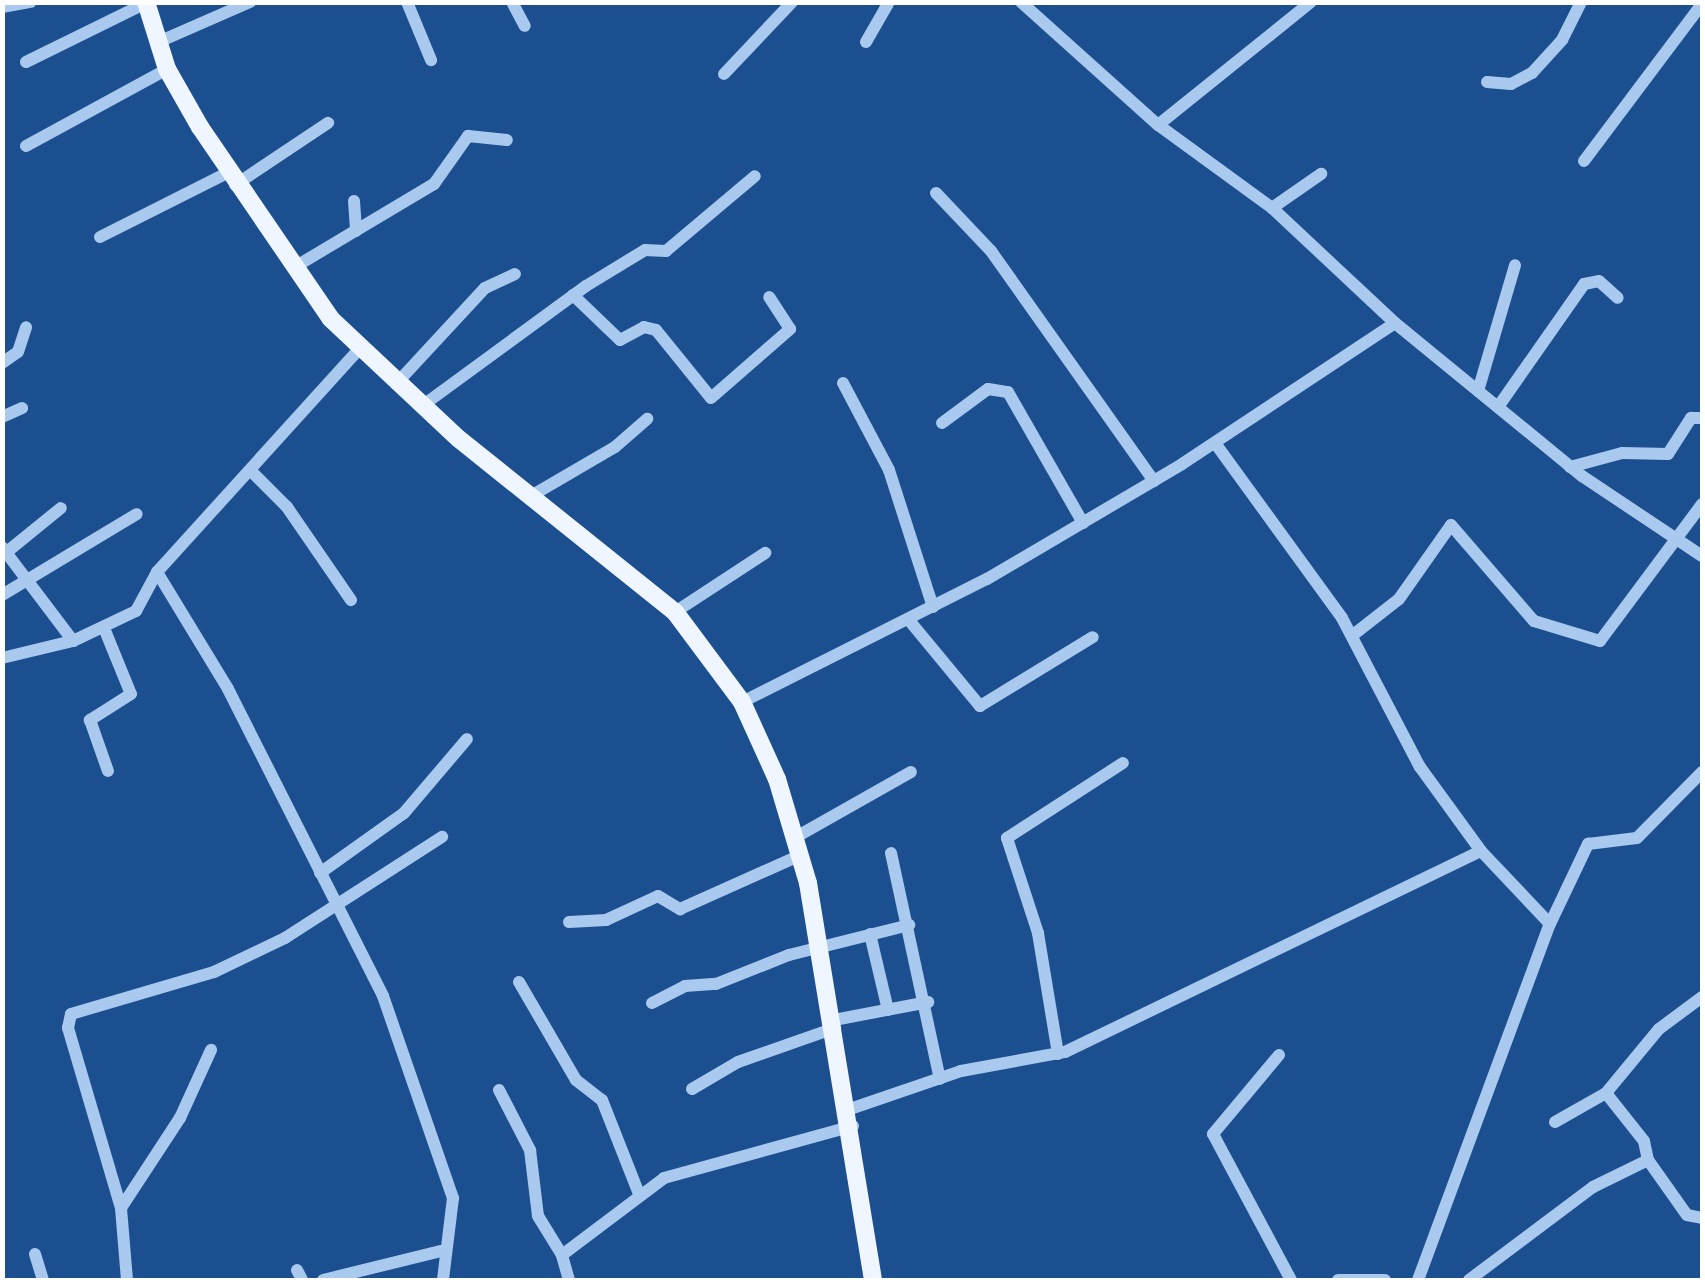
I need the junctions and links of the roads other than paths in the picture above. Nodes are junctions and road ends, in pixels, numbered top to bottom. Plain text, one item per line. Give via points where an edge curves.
1 (31, 2) edge
2 (250, 2) edge
3 (407, 2) edge
4 (512, 2) edge
5 (792, 2) edge
6 (890, 2) edge
7 (1022, 2) edge
8 (1311, 2) edge
9 (1581, 2) edge
10 (146, 3) edge
11 (1702, 4) edge
12 (2, 6) edge
13 (525, 26) dead end
14 (866, 42) dead end
15 (156, 43) junction
16 (431, 60) dead end
17 (26, 62) dead end
18 (167, 69) junction
19 (724, 74) dead end
20 (1487, 82) dead end
21 (328, 123) dead end
22 (1158, 125) junction
23 (507, 140) dead end
24 (26, 146) dead end
25 (1584, 160) dead end
26 (1322, 174) dead end
27 (755, 176) dead end
28 (231, 179) junction
29 (936, 193) dead end
30 (354, 201) dead end
31 (1272, 208) junction
32 (356, 231) junction
33 (100, 236) dead end
34 (1516, 265) dead end
35 (293, 268) junction
36 (515, 274) dead end
37 (573, 295) junction
38 (768, 297) dead end
39 (1618, 298) dead end
40 (1395, 322) junction
41 (26, 327) dead end
42 (359, 350) junction
43 (2, 363) edge
44 (843, 383) dead end
45 (396, 384) junction
46 (1478, 392) junction
47 (422, 406) junction
48 (1498, 406) junction
49 (22, 408) dead end
50 (2, 417) edge
51 (1702, 418) edge
52 (647, 419) dead end
53 (942, 423) dead end
54 (1215, 443) junction
55 (1570, 467) junction
56 (252, 472) junction
57 (1154, 481) junction
58 (530, 496) junction
59 (1702, 504) edge
60 (62, 508) dead end
61 (137, 514) dead end
62 (1083, 523) junction
63 (1678, 536) junction
64 (5, 549) edge
65 (765, 553) dead end
66 (1702, 556) edge
67 (157, 572) junction
68 (32, 578) junction
69 (2, 595) edge
70 (351, 600) dead end
71 (933, 607) junction
72 (674, 612) junction
73 (908, 619) junction
74 (104, 628) junction
75 (1353, 635) junction
76 (1092, 637) dead end
77 (74, 641) junction
78 (2, 658) edge
79 (742, 702) junction
80 (467, 738) dead end
81 (1123, 762) dead end
82 (108, 772) dead end
83 (911, 772) dead end
84 (1702, 772) edge
85 (442, 837) dead end
86 (798, 846) junction
87 (1481, 851) junction
88 (891, 853) dead end
89 (320, 873) junction
90 (340, 909) junction
91 (569, 922) dead end
92 (1550, 924) junction
93 (909, 926) junction
94 (870, 934) junction
95 (820, 947) junction
96 (518, 982) dead end
97 (1702, 996) edge
98 (928, 1002) junction
99 (652, 1003) dead end
100 (888, 1010) junction
101 (834, 1024) junction
102 (211, 1050) dead end
103 (1058, 1054) junction
104 (1279, 1055) dead end
105 (940, 1080) junction
106 (498, 1090) dead end
107 (692, 1090) dead end
108 (1606, 1094) junction
109 (852, 1118) junction
110 (1555, 1122) dead end
111 (1648, 1160) junction
112 (639, 1194) junction
113 (121, 1208) junction
114 (1702, 1218) edge
115 (441, 1251) junction
116 (35, 1254) dead end
117 (562, 1255) junction
118 (43, 1280) edge
119 (126, 1280) edge
120 (323, 1280) edge
121 (443, 1280) edge
122 (569, 1280) edge
123 (873, 1280) edge
124 (1291, 1280) edge
125 (1338, 1280) edge
126 (1385, 1280) edge
127 (1418, 1280) edge
128 (1469, 1280) edge

1 - 12 street
2 - 15 street
3 - 16 street
4 - 13 street
5 - 19 street
6 - 14 street
7 - 22 street
8 - 22 street
9 - 20 street via 1562,40 1532,72 1511,84
10 - 15 main road
10 - 17 street
11 - 25 street
15 - 18 main road
18 - 24 street
18 - 28 main road
21 - 28 street
22 - 31 street
23 - 32 street via 468,136 442,177
26 - 31 street
27 - 37 street via 666,251 645,250
28 - 33 street
28 - 35 main road
29 - 57 street via 991,251
30 - 32 street
31 - 40 street
32 - 35 street
34 - 46 street
35 - 42 main road
36 - 45 street via 485,288
37 - 38 street via 620,340 644,327 656,330 711,398 790,330
37 - 47 street
39 - 48 street via 1598,282 1584,284
40 - 46 street
40 - 54 street
41 - 43 street via 18,352
42 - 45 main road
42 - 56 street
44 - 71 street via 888,470
45 - 47 main road
46 - 48 street
47 - 58 main road
48 - 55 street
49 - 50 street
51 - 55 street via 1691,418 1668,454 1622,452
52 - 58 street via 616,448
53 - 62 street via 988,389 1008,392
54 - 57 street
54 - 75 street
55 - 63 street
56 - 67 street
56 - 70 street via 287,507
57 - 62 street
58 - 72 main road
59 - 63 street
60 - 64 street
61 - 68 street
62 - 71 street
63 - 66 street
63 - 75 street via 1600,640 1534,621 1451,526 1399,599
64 - 68 street
65 - 72 street
67 - 74 street via 146,602
67 - 89 street via 228,689
68 - 69 street
68 - 77 street
71 - 73 street
72 - 79 main road
73 - 76 street via 980,706
73 - 79 street
74 - 77 street
74 - 82 street via 132,694 90,720
75 - 87 street via 1420,767
77 - 78 street
79 - 86 main road
80 - 89 street via 404,813
81 - 103 street via 1007,838 1038,933
83 - 86 street
84 - 92 street via 1637,838 1588,844
85 - 90 street
86 - 91 street via 680,908 658,896 606,920
86 - 95 main road
87 - 92 street
87 - 103 street
88 - 93 street
89 - 90 street
90 - 113 street via 214,972 71,1014 68,1028
90 - 115 street via 383,996 453,1198 454,1224
92 - 127 street
93 - 94 street
93 - 98 street
94 - 95 street
94 - 100 street
95 - 99 street
95 - 101 main road
96 - 112 street via 576,1080 602,1100
97 - 108 street via 1668,1020
98 - 100 street
98 - 105 street
100 - 101 street
101 - 107 street via 738,1062
101 - 109 main road
102 - 113 street via 180,1118
103 - 105 street
104 - 124 street via 1214,1134
105 - 109 street
106 - 117 street via 530,1150 538,1216
108 - 110 street
108 - 111 street via 1644,1140
109 - 112 street via 664,1178
109 - 123 main road
111 - 114 street via 1686,1216
111 - 128 street via 1594,1187
112 - 117 street
113 - 119 street
115 - 120 street
115 - 121 street
116 - 118 street
117 - 122 street
125 - 126 street

